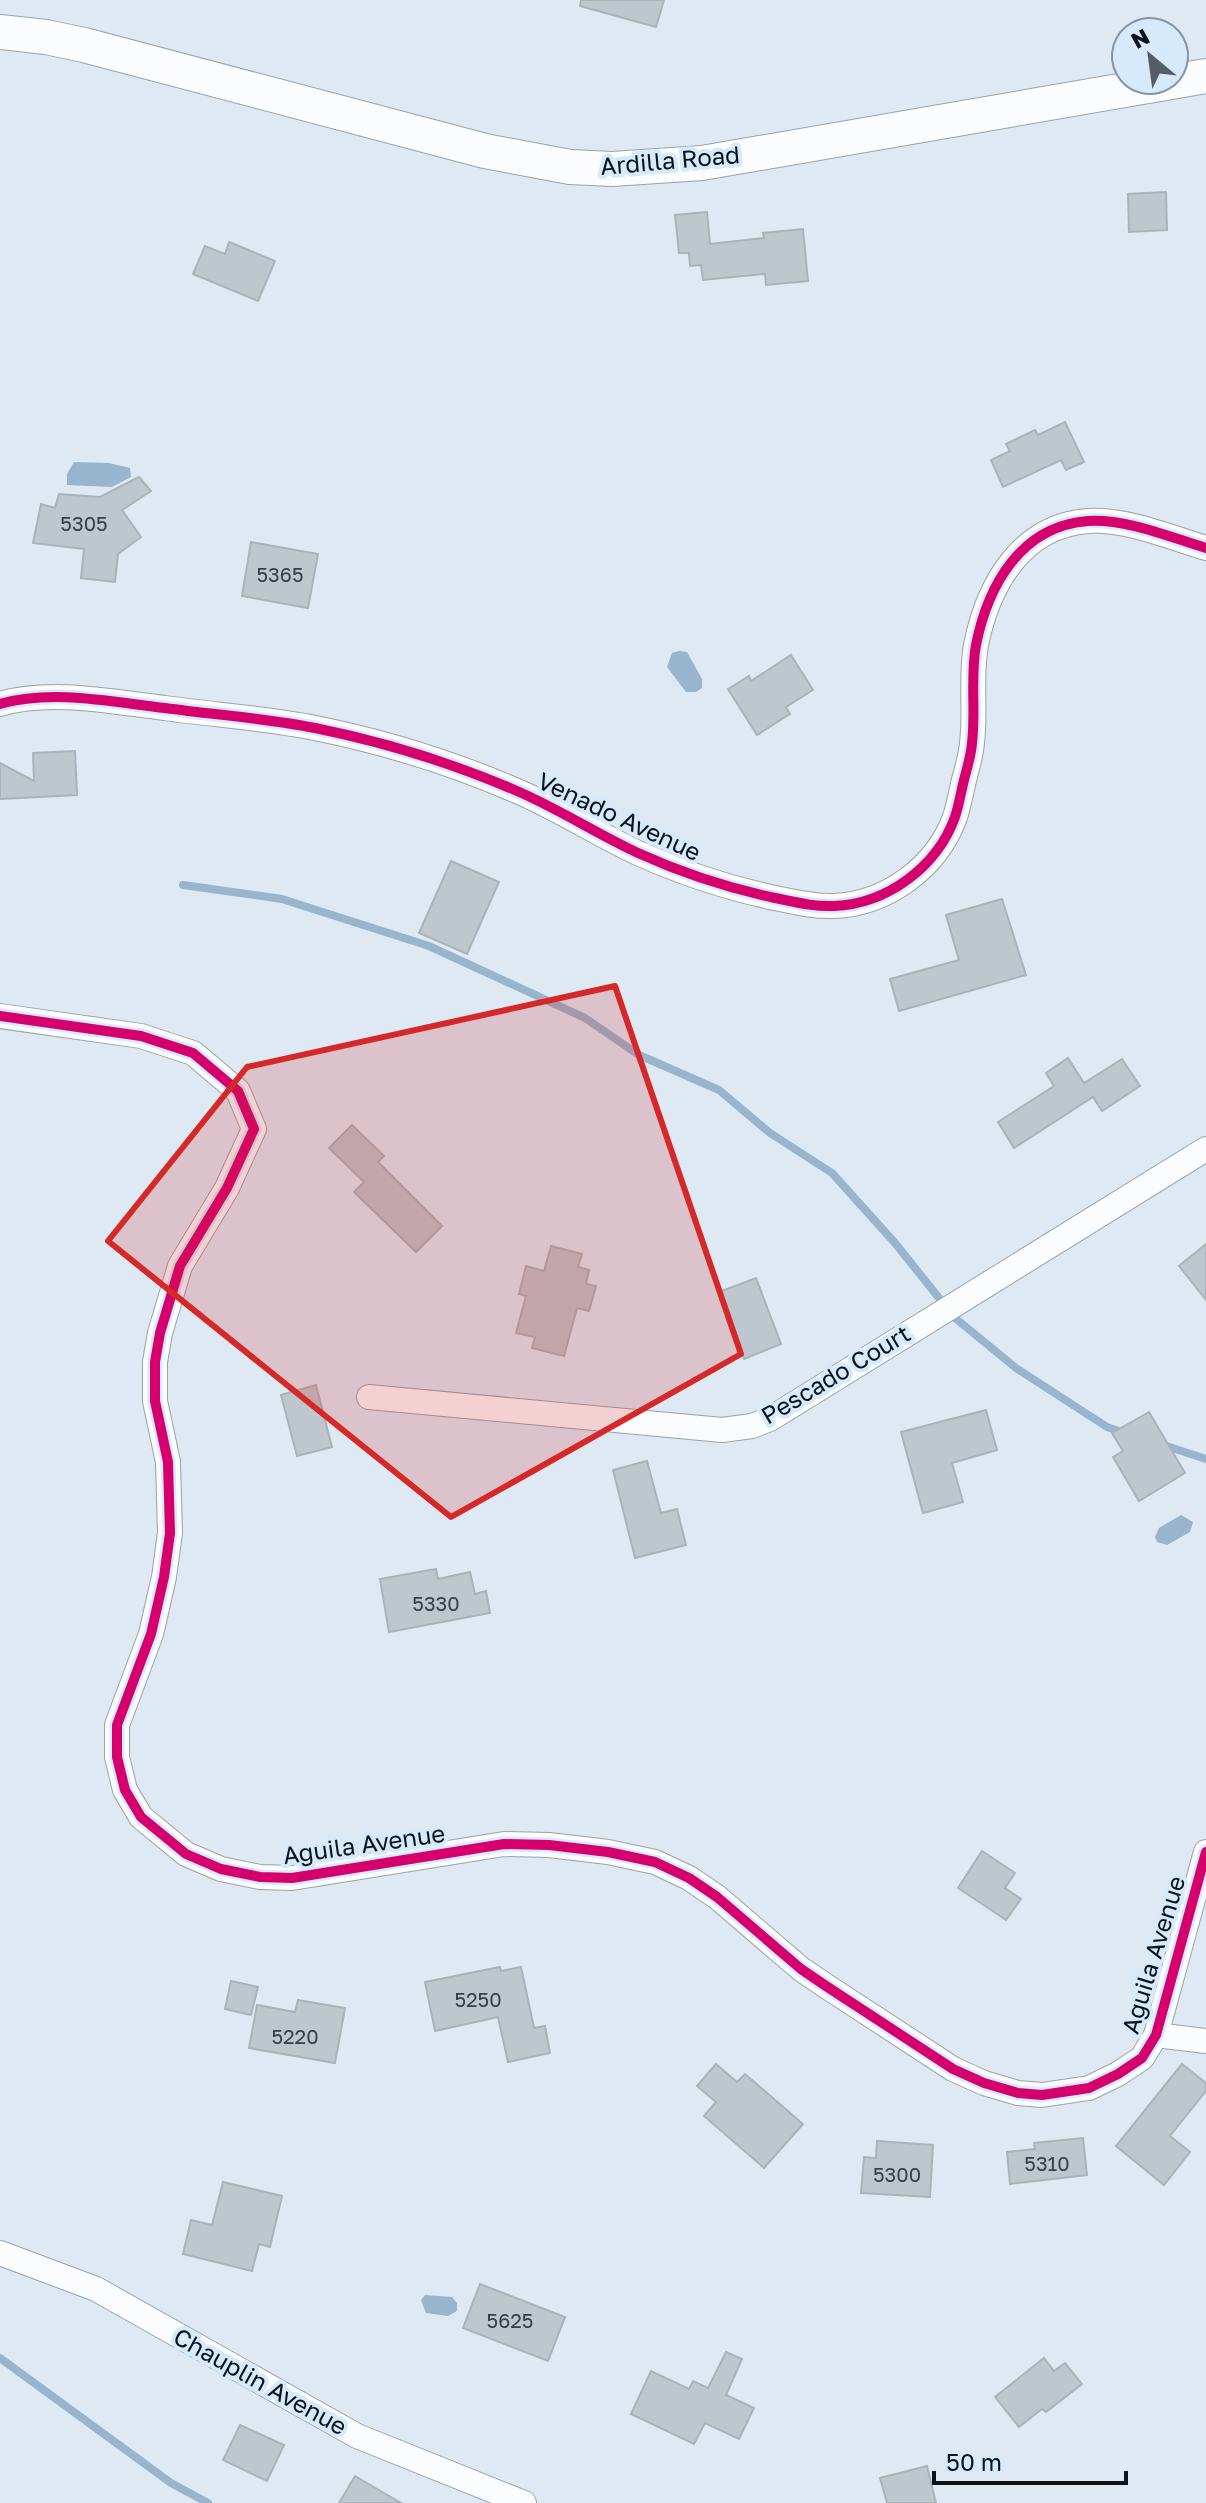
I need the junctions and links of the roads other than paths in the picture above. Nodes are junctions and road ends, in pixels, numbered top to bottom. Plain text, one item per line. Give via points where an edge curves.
1 (0, 32) edge
2 (1206, 76) edge
3 (1206, 548) edge
4 (0, 704) edge
5 (0, 1016) edge
6 (1206, 1149) edge
7 (369, 1397) dead end
8 (1206, 1852) edge
9 (1156, 2035) junction
10 (1206, 2041) edge
11 (0, 2253) edge
12 (524, 2503) edge

1 - 2 street, Ardilla Road via 84,45 514,158 612,169 702,163
3 - 4 street, Venado Avenue via 1121,523 1091,521 1053,529 1007,564 992,590 976,646 972,745 945,839 896,888 840,906 748,892 692,875 521,793 383,743 312,727 117,702 24,697
5 - 9 street, Aguila Avenue via 141,1036 193,1053 238,1091 254,1129 227,1188 180,1266 155,1362 155,1401 168,1462 170,1533 151,1634 117,1725 117,1757 125,1790 141,1817 164,1838 221,1869 260,1877 347,1871 504,1844 608,1852 655,1862 717,1897 801,1969 953,2069 1018,2093 1089,2088 1142,2058
6 - 7 street, Pescado Court via 752,1426 722,1430
8 - 9 street, Aguila Avenue
9 - 10 street
11 - 12 street, Chauplin Avenue via 96,2289 357,2436

